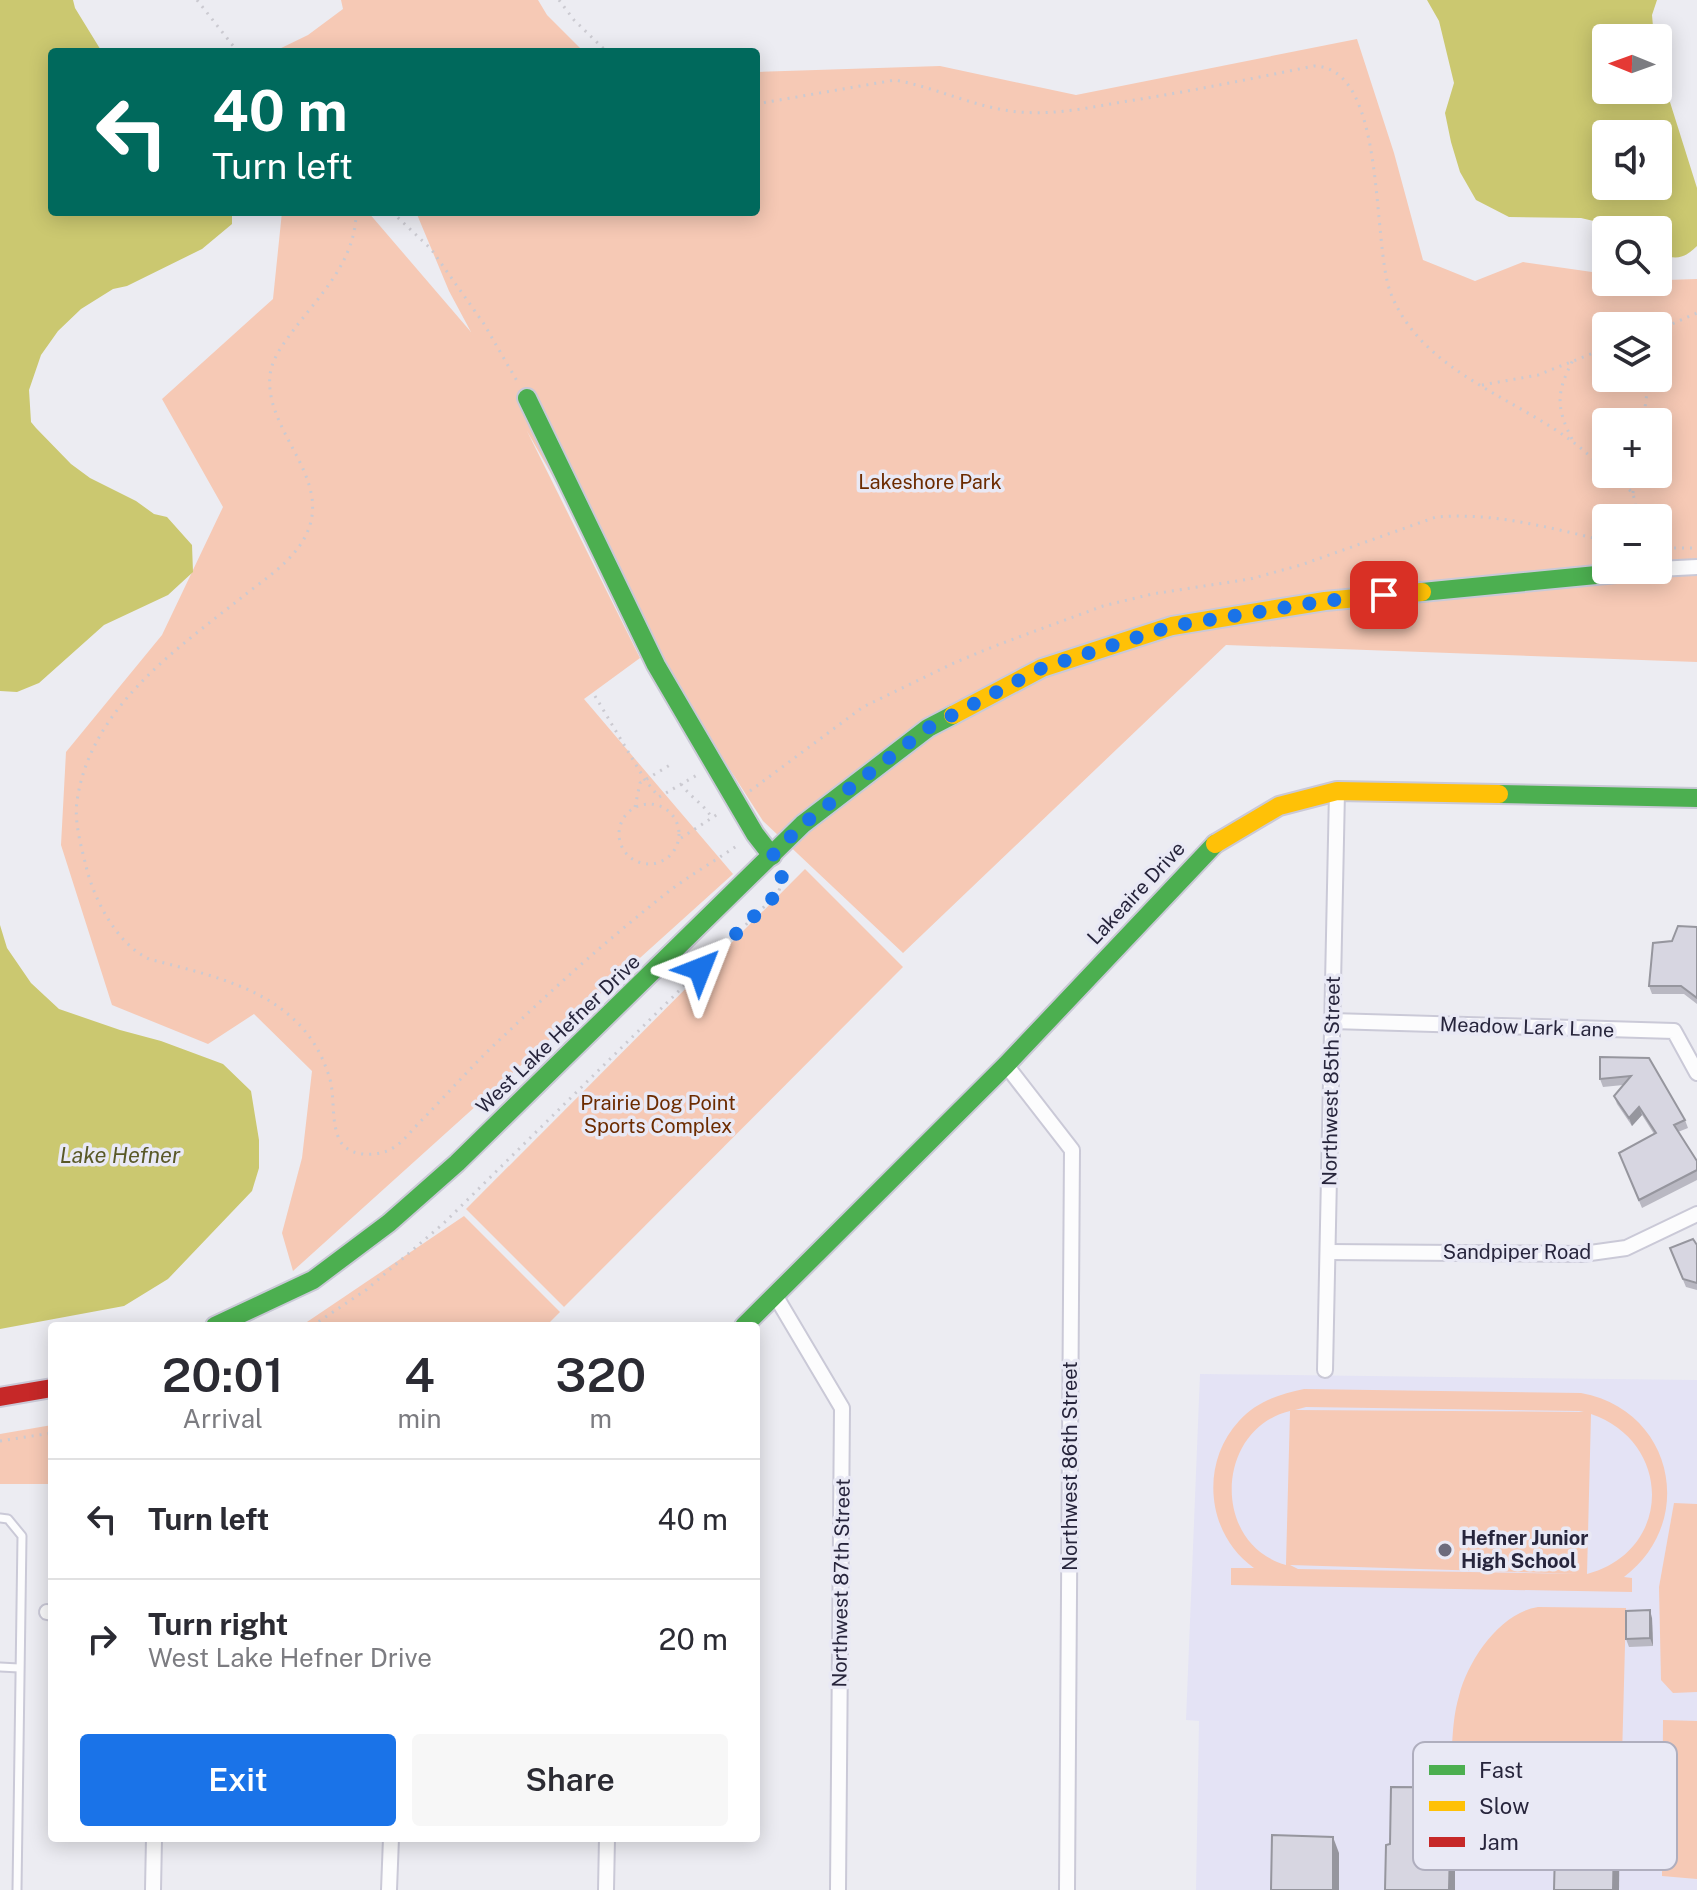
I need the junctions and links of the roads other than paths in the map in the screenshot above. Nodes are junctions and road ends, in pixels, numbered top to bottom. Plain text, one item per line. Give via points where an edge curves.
1 (527, 398) road end
2 (1697, 567) edge
3 (1672, 568) edge
4 (1592, 575) edge
5 (1337, 791) junction
6 (1697, 798) edge
7 (772, 856) junction
8 (1332, 1021) junction
9 (1006, 1065) junction
10 (1697, 1073) edge
11 (1697, 1214) edge
12 (1328, 1252) junction
13 (775, 1295) junction
14 (224, 1322) edge
15 (748, 1322) edge
16 (1325, 1370) dead end
17 (48, 1389) edge
18 (0, 1397) edge
19 (0, 1518) edge
20 (0, 1667) edge
21 (19, 1668) junction
22 (154, 1842) edge
23 (391, 1842) edge
24 (607, 1842) edge
25 (17, 1890) edge
26 (153, 1890) edge
27 (389, 1890) edge
28 (606, 1890) edge
29 (838, 1890) edge
30 (1067, 1890) edge

1 - 7 street via 656,665
2 - 3 street
4 - 7 street, West Lake Hefner Drive via 1325,601 1172,626 1042,668 928,728 803,824
5 - 6 street, Lakeaire Drive
5 - 8 street, Northwest 85th Street
5 - 9 street, Lakeaire Drive via 1279,806 1209,847
7 - 14 street, West Lake Hefner Drive via 389,1223 313,1280
8 - 10 street, Meadow Lark Lane via 1674,1031
8 - 12 street, Northwest 85th Street
9 - 13 street, Lakeaire Drive
9 - 30 street, Northwest 86th Street via 1072,1150
11 - 12 street, Sandpiper Road via 1626,1248 1583,1254
12 - 16 street, Northwest 85th Street
13 - 15 street, Lakeaire Drive
13 - 29 street, Northwest 87th Street via 842,1408
17 - 18 street
19 - 21 lane via 8,1519 22,1536
20 - 21 lane
21 - 25 lane
22 - 26 street
23 - 27 street
24 - 28 street

